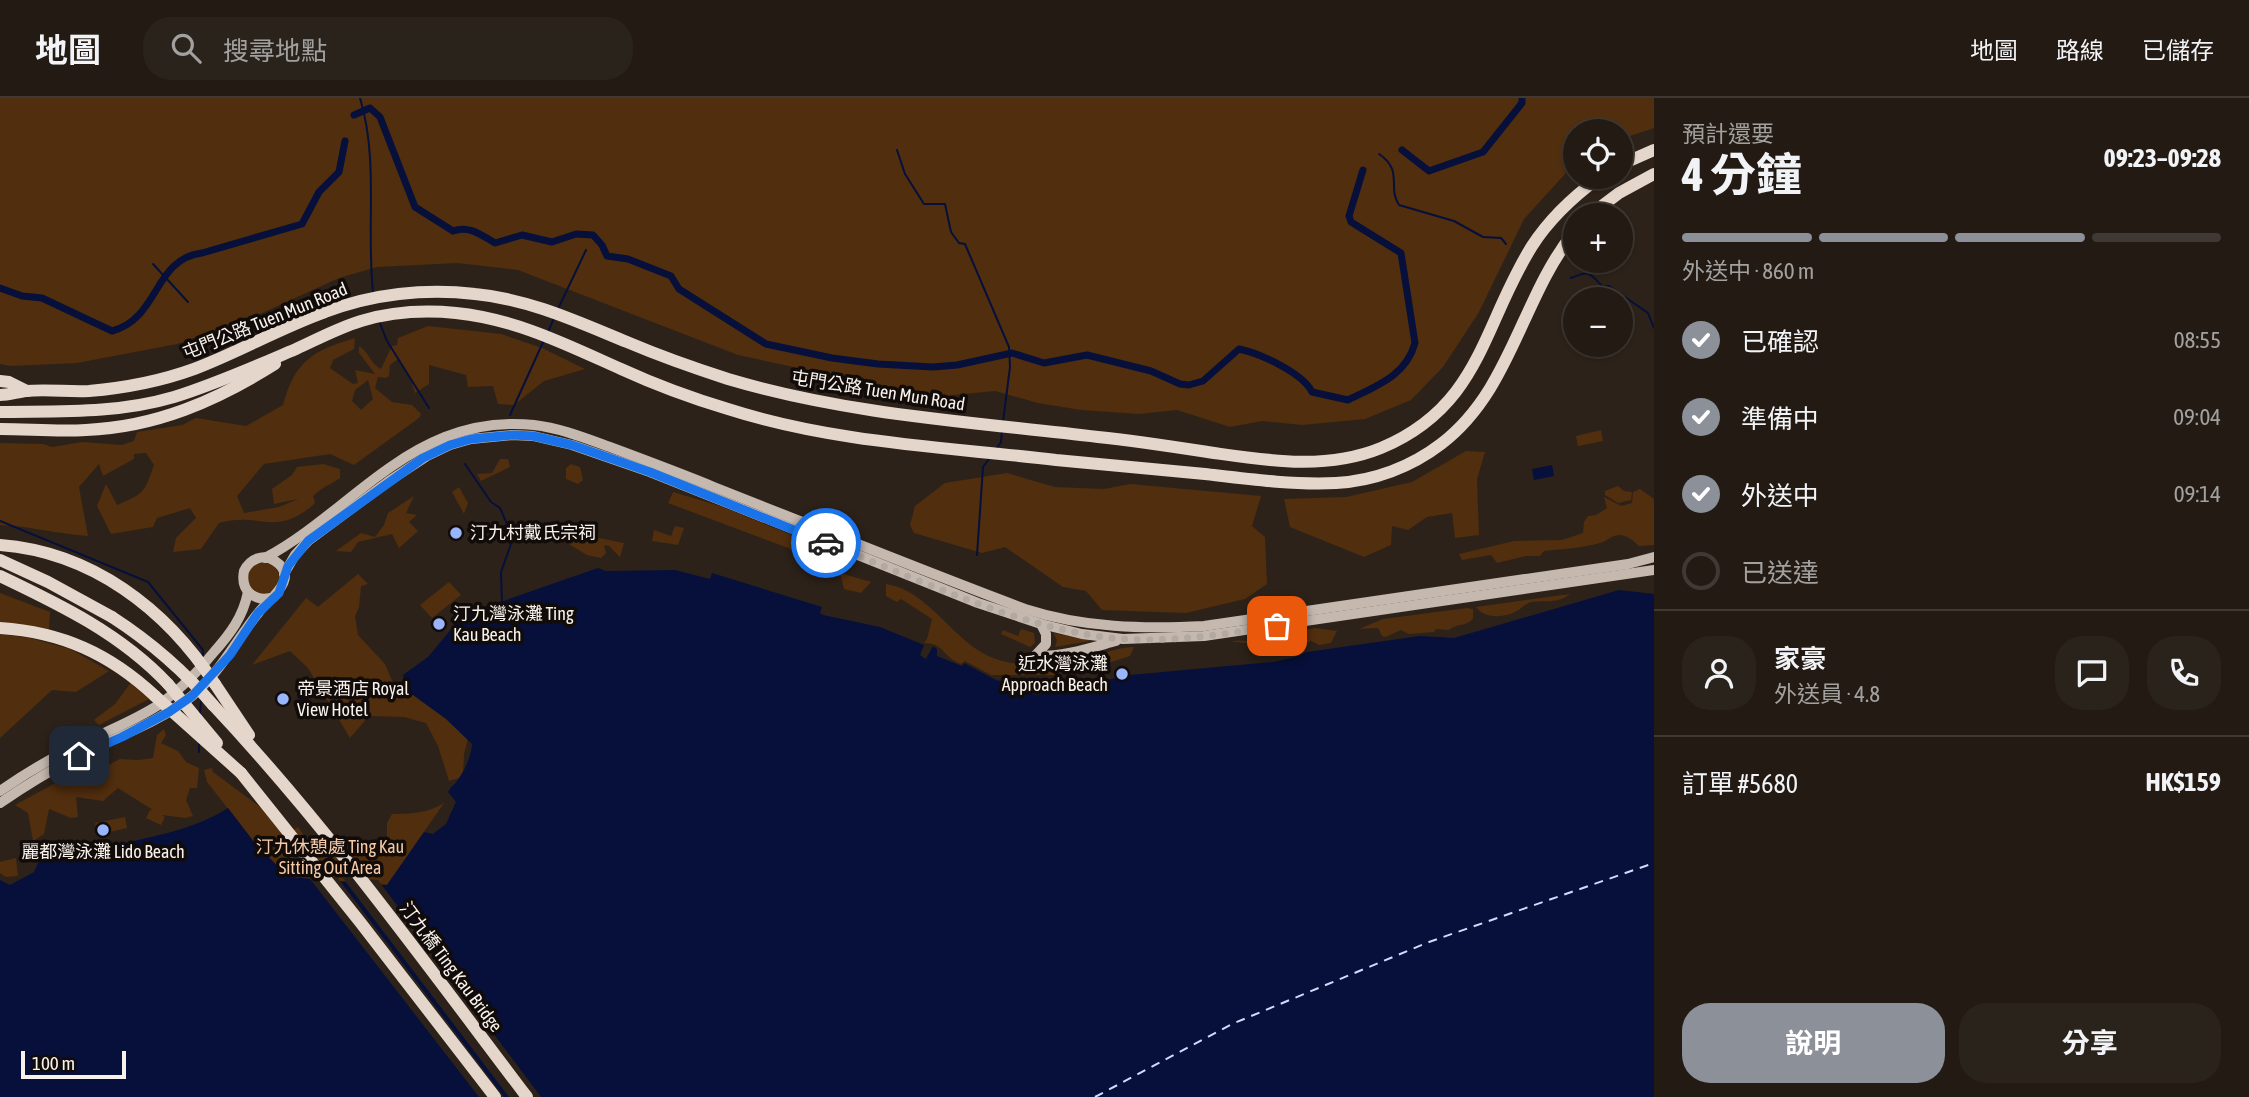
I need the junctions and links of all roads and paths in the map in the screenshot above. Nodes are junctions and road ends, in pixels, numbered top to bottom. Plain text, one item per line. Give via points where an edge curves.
1 (1654, 150) edge
2 (1633, 159) edge
3 (1654, 174) edge
4 (1585, 189) edge
5 (1606, 203) edge
6 (1563, 248) edge
7 (262, 367) junction
8 (0, 381) edge
9 (27, 391) junction
10 (0, 395) edge
11 (0, 412) edge
12 (0, 429) edge
13 (0, 545) edge
14 (1654, 557) edge
15 (265, 558) junction
16 (0, 560) edge
17 (1654, 570) edge
18 (284, 574) junction
19 (0, 576) edge
20 (248, 592) junction
21 (274, 597) junction
22 (1041, 624) junction
23 (6, 628) edge
24 (1124, 633) junction
25 (266, 761) junction
26 (241, 773) junction
27 (0, 791) edge
28 (0, 803) edge
29 (495, 1097) edge
30 (527, 1097) edge

1 - 2 highway
3 - 5 highway
4 - 9 highway, 屯門公路 Tuen Mun Road via 1538,237 1477,362 1458,390 1422,425 1383,447 1342,459 1292,462 883,413 784,394 687,365 545,309 470,293 409,293 342,306 164,378 91,391
6 - 7 highway, 屯門公路 Tuen Mun Road via 1479,407 1447,440 1410,464 1339,483 1105,465 832,435 771,422 676,392 539,332 481,316 434,312 379,317 345,327
7 - 11 highway via 163,400 127,407
7 - 12 highway via 235,388 198,406 146,423 75,431
8 - 9 highway
9 - 10 highway, 屯門公路 Tuen Mun Road
13 - 25 highway, bridge via 43,552 81,565 115,582 148,607 204,667
14 - 24 main road via 1204,626
15 - 18 main road via 277,562
15 - 20 main road via 254,560 244,571
15 - 24 main road via 421,448 470,429 533,425 654,463 1026,609
16 - 25 highway, bridge via 74,595 142,638
17 - 24 main road via 1205,636
18 - 21 main road
18 - 22 main road via 308,541 423,458 471,439 512,435 552,439 624,463
19 - 26 highway, bridge via 89,621 136,653 173,688
20 - 21 main road via 258,599
20 - 27 main road, bridge via 242,614 183,686 140,716 41,765
21 - 28 main road, bridge via 192,696 122,737 59,766
22 - 24 main road via 1082,634
22 - 24 main road via 1046,644 1035,656 1065,654
23 - 26 highway, bridge via 66,641 103,656
25 - 30 highway, 汀九橋 Ting Kau Bridge
26 - 29 highway

